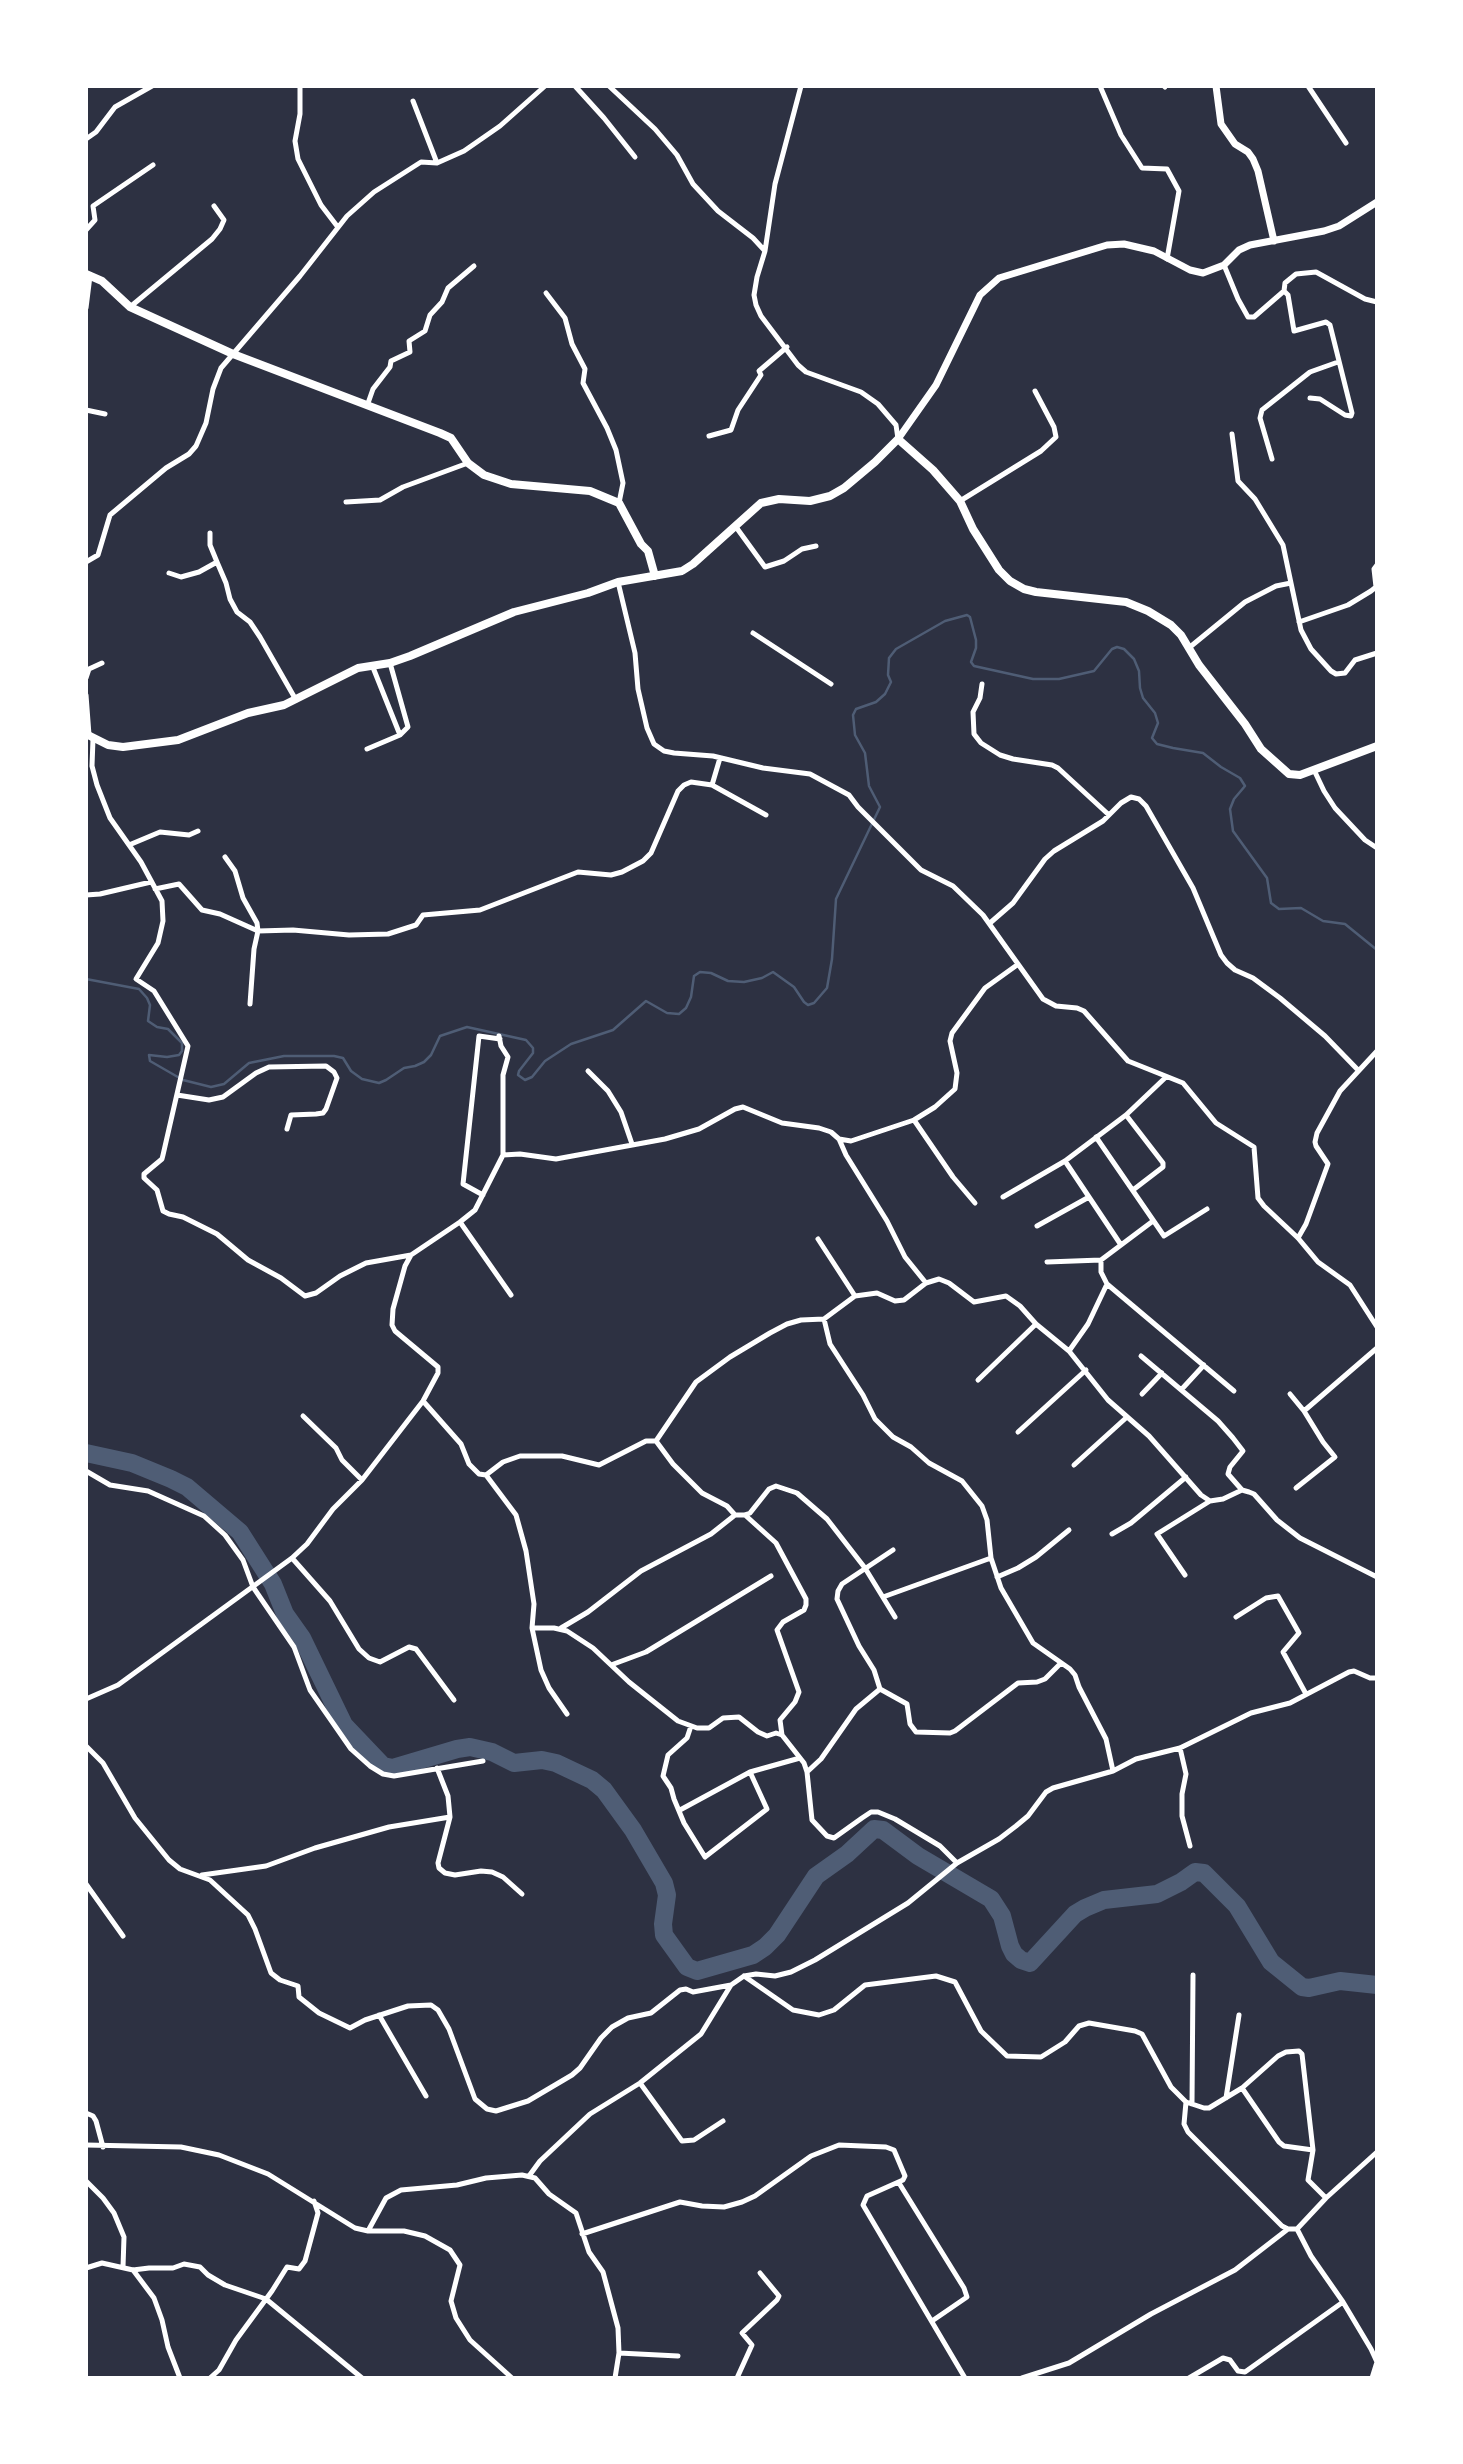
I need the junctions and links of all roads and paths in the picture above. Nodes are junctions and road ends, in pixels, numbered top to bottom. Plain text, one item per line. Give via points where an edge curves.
1 (152, 86) edge
2 (300, 86) edge
3 (545, 86) edge
4 (575, 86) edge
5 (610, 86) edge
6 (801, 86) edge
7 (1100, 86) edge
8 (1216, 86) edge
9 (1308, 86) edge
10 (413, 101) dead end
11 (86, 139) edge
12 (1346, 143) dead end
13 (635, 157) dead end
14 (437, 163) junction
15 (153, 165) dead end
16 (1377, 202) edge
17 (214, 206) dead end
18 (337, 226) junction
19 (86, 230) edge
20 (1274, 241) junction
21 (765, 251) junction
22 (1167, 258) junction
23 (1224, 265) junction
24 (474, 266) dead end
25 (88, 275) edge
26 (1284, 291) junction
27 (546, 293) dead end
28 (1377, 302) edge
29 (130, 307) junction
30 (86, 308) edge
31 (787, 347) junction
32 (233, 354) junction
33 (1338, 362) junction
34 (1035, 391) dead end
35 (1310, 398) dead end
36 (367, 406) junction
37 (86, 410) edge
38 (105, 414) dead end
39 (1231, 434) dead end
40 (709, 436) dead end
41 (898, 439) junction
42 (1272, 459) dead end
43 (468, 463) junction
44 (960, 501) junction
45 (346, 502) dead end
46 (619, 503) junction
47 (736, 527) junction
48 (210, 533) dead end
49 (817, 546) dead end
50 (86, 562) edge
51 (217, 562) junction
52 (1377, 565) edge
53 (169, 573) dead end
54 (655, 576) junction
55 (618, 582) junction
56 (1291, 583) junction
57 (1299, 622) junction
58 (753, 634) dead end
59 (1190, 647) junction
60 (1377, 653) edge
61 (102, 663) dead end
62 (390, 663) junction
63 (372, 665) junction
64 (86, 678) edge
65 (831, 684) dead end
66 (982, 684) dead end
67 (86, 695) edge
68 (296, 700) junction
69 (400, 735) junction
70 (89, 736) edge
71 (1377, 746) edge
72 (367, 749) dead end
73 (720, 758) junction
74 (1314, 770) junction
75 (712, 785) junction
76 (766, 815) dead end
77 (1109, 815) junction
78 (198, 831) dead end
79 (128, 845) junction
80 (1377, 848) edge
81 (225, 857) dead end
82 (151, 882) junction
83 (155, 889) junction
84 (86, 895) edge
85 (990, 923) junction
86 (258, 931) junction
87 (1017, 965) junction
88 (250, 1004) dead end
89 (1377, 1051) edge
90 (1358, 1070) junction
91 (588, 1071) dead end
92 (1166, 1077) junction
93 (177, 1091) junction
94 (1126, 1115) junction
95 (914, 1120) junction
96 (287, 1129) dead end
97 (1096, 1136) junction
98 (839, 1139) junction
99 (632, 1144) junction
100 (503, 1155) junction
101 (1065, 1161) junction
102 (1133, 1190) junction
103 (484, 1195) junction
104 (1089, 1197) junction
105 (1003, 1198) dead end
106 (975, 1203) dead end
107 (1207, 1209) dead end
108 (460, 1222) junction
109 (1153, 1222) junction
110 (1037, 1226) dead end
111 (1298, 1238) junction
112 (818, 1239) dead end
113 (1121, 1245) junction
114 (411, 1255) junction
115 (1101, 1259) junction
116 (1047, 1262) dead end
117 (926, 1283) junction
118 (1107, 1284) junction
119 (511, 1295) dead end
120 (855, 1296) junction
121 (824, 1319) junction
122 (1037, 1324) junction
123 (1377, 1327) edge
124 (1377, 1348) edge
125 (1069, 1351) junction
126 (1141, 1356) dead end
127 (1204, 1365) junction
128 (1086, 1370) junction
129 (1161, 1373) junction
130 (978, 1380) dead end
131 (1181, 1390) junction
132 (1234, 1391) dead end
133 (1142, 1394) dead end
134 (1290, 1394) dead end
135 (424, 1401) junction
136 (1304, 1411) junction
137 (303, 1416) dead end
138 (1127, 1417) junction
139 (1018, 1432) dead end
140 (656, 1441) junction
141 (1074, 1465) dead end
142 (86, 1471) edge
143 (486, 1475) junction
144 (1185, 1477) junction
145 (362, 1480) junction
146 (1296, 1488) dead end
147 (1242, 1490) junction
148 (1210, 1501) junction
149 (735, 1515) junction
150 (745, 1516) junction
151 (1069, 1530) dead end
152 (1112, 1534) dead end
153 (893, 1550) dead end
154 (292, 1558) junction
155 (991, 1558) junction
156 (865, 1568) junction
157 (1185, 1575) dead end
158 (771, 1576) dead end
159 (997, 1577) junction
160 (1377, 1577) edge
161 (256, 1585) junction
162 (883, 1597) junction
163 (895, 1617) dead end
164 (1236, 1617) dead end
165 (532, 1628) junction
166 (561, 1628) junction
167 (1061, 1663) junction
168 (611, 1665) junction
169 (1377, 1678) edge
170 (880, 1689) junction
171 (1306, 1694) junction
172 (86, 1699) edge
173 (454, 1700) dead end
174 (567, 1714) dead end
175 (691, 1726) junction
176 (782, 1735) junction
177 (86, 1746) edge
178 (1180, 1748) junction
179 (800, 1758) junction
180 (483, 1761) dead end
181 (438, 1768) junction
182 (1113, 1771) junction
183 (750, 1772) junction
184 (807, 1772) junction
185 (680, 1810) junction
186 (450, 1817) junction
187 (1190, 1846) dead end
188 (956, 1863) junction
189 (200, 1875) junction
190 (86, 1884) edge
191 (522, 1894) dead end
192 (123, 1936) dead end
193 (1193, 1975) dead end
194 (744, 1976) junction
195 (731, 1985) junction
196 (379, 2015) junction
197 (1239, 2015) dead end
198 (640, 2083) junction
199 (1242, 2088) junction
200 (426, 2096) dead end
201 (1226, 2098) junction
202 (1189, 2103) junction
203 (86, 2113) edge
204 (723, 2121) dead end
205 (86, 2146) edge
206 (103, 2147) junction
207 (1313, 2150) junction
208 (1377, 2152) edge
209 (529, 2176) junction
210 (86, 2181) edge
211 (900, 2183) junction
212 (1326, 2198) junction
213 (314, 2201) junction
214 (1288, 2229) junction
215 (1297, 2229) junction
216 (368, 2231) junction
217 (582, 2234) junction
218 (123, 2267) junction
219 (86, 2268) edge
220 (133, 2270) junction
221 (760, 2273) dead end
222 (266, 2299) junction
223 (1343, 2302) junction
224 (932, 2321) junction
225 (620, 2353) junction
226 (678, 2356) dead end
227 (1377, 2362) edge
228 (180, 2378) edge
229 (210, 2378) edge
230 (362, 2378) edge
231 (512, 2378) edge
232 (615, 2378) edge
233 (737, 2378) edge
234 (965, 2378) edge
235 (1022, 2378) edge
236 (1189, 2378) edge
237 (1372, 2378) edge

1 - 11 street via 115,107
2 - 18 street via 298,159
3 - 14 street via 500,126
4 - 13 street
5 - 21 street via 677,155 693,184 718,211
6 - 21 street via 775,184
7 - 22 street via 1121,135 1142,168 1167,169 1179,191
8 - 20 street via 1221,124 1235,144 1254,159
9 - 12 street
10 - 14 street
14 - 18 street via 421,162 374,192
15 - 19 street via 93,206 95,220
16 - 20 street via 1331,229
17 - 29 street via 224,220 212,239
18 - 32 street
20 - 23 street via 1239,250
21 - 31 street via 754,295 756,305
22 - 23 street via 1203,274
22 - 41 street via 1124,244 1107,245 999,278 980,295 936,385
23 - 26 street via 1248,317 1254,317
24 - 36 street via 448,288 425,331 409,341 410,352 391,361
25 - 29 main road via 102,281
25 - 30 street
26 - 28 street via 1290,277 1316,272
26 - 33 street via 1294,331 1326,322
27 - 46 street via 565,317 572,344 586,369 583,383 616,450 623,483
29 - 32 main road
31 - 40 street via 759,371 761,375 731,430
31 - 41 street via 806,372 861,392 878,404 896,425
32 - 36 main road
32 - 50 street via 216,380 196,446 110,515 98,555
33 - 35 street via 1351,416
33 - 42 street via 1310,372 1262,410 1260,418
34 - 44 street via 1056,438
36 - 43 main road via 451,438
37 - 38 street
39 - 56 street via 1238,481 1255,499 1283,545
41 - 44 main road
41 - 47 main road via 830,496 761,503
43 - 45 street via 380,500
43 - 46 main road via 484,475 511,484 577,489
44 - 59 main road via 973,529 1010,581 1037,593 1105,598 1138,606 1171,625
46 - 54 main road via 648,551
47 - 49 street via 765,567
47 - 54 main road via 682,571
48 - 51 street
51 - 53 street via 181,577
51 - 68 street via 237,612 250,622
52 - 57 street via 1376,587 1348,605
54 - 55 main road
55 - 62 main road via 514,612
55 - 73 street via 649,736 664,751
56 - 57 street
56 - 59 street via 1245,602
57 - 60 street via 1311,649 1336,674 1345,673 1355,660
58 - 65 street
59 - 74 main road via 1270,759 1289,774
61 - 64 street via 89,669
62 - 63 main road
62 - 69 street via 408,721
63 - 68 main road
63 - 69 street
66 - 77 street via 973,712 974,734 981,743 1000,755 1058,768
67 - 70 street
68 - 70 main road via 178,740 123,747
69 - 72 street
70 - 79 street via 97,785 110,818
71 - 74 main road
73 - 75 street
73 - 85 street via 810,774 842,789 906,856 953,886
74 - 80 street via 1335,808
75 - 76 street
75 - 86 street via 684,785 651,853 622,872 578,872 480,910 423,915 416,925 388,934
77 - 85 street via 1045,859 1013,903
77 - 90 street via 1130,797 1146,806 1193,888 1227,963 1280,998
78 - 79 street via 189,835 160,832
79 - 82 street
81 - 86 street
82 - 83 street
82 - 84 street
83 - 86 street via 179,884 202,910
83 - 93 street via 162,901 163,921 158,943 136,979 155,991 186,1041
85 - 87 street
86 - 88 street
87 - 92 street via 1049,1004 1084,1012 1128,1061
87 - 95 street via 985,988 952,1033 957,1073 954,1089
89 - 90 street
90 - 111 street via 1340,1091 1317,1133 1316,1146 1328,1164
91 - 99 street via 621,1112
92 - 94 street
92 - 111 street via 1183,1083 1216,1123 1254,1147 1258,1198
93 - 96 street via 209,1100 223,1097 269,1067 326,1066 337,1078 323,1113 291,1115
93 - 114 street via 162,1159 144,1174 157,1190 163,1211 217,1234 305,1296 366,1263
94 - 97 street
94 - 102 street via 1163,1163
95 - 98 street via 851,1141
95 - 106 street
97 - 101 street
97 - 102 street
98 - 99 street via 820,1128 782,1123 743,1107 685,1134
98 - 117 street via 905,1257
99 - 100 street via 556,1159
100 - 103 street
100 - 103 street via 503,1075 508,1057 499,1038 479,1036 463,1184
101 - 104 street
101 - 105 street
102 - 109 street
103 - 108 street
104 - 110 street
104 - 113 street
107 - 109 street via 1164,1236
108 - 114 street
108 - 119 street
109 - 113 street
111 - 123 street via 1318,1262 1355,1291
112 - 120 street
113 - 115 street
114 - 135 street via 392,1325 438,1367
115 - 116 street
115 - 118 street
117 - 120 street via 904,1300 877,1293
117 - 122 street via 942,1279 974,1302 1006,1296
118 - 125 street
118 - 127 street
120 - 121 street
121 - 140 street via 787,1324 707,1373 692,1387
121 - 155 street via 830,1344 875,1419 929,1464 962,1480 982,1506
122 - 125 street
122 - 130 street
124 - 136 street
125 - 128 street
126 - 129 street
127 - 131 street
127 - 132 street
128 - 138 street
128 - 139 street
129 - 131 street
129 - 133 street
131 - 147 street via 1217,1421 1242,1451 1228,1471
134 - 136 street
135 - 143 street via 461,1444 469,1464
135 - 145 street
136 - 146 street via 1335,1457
137 - 145 street
138 - 141 street
138 - 144 street
140 - 143 street via 646,1441 599,1465 562,1456 520,1456
140 - 149 street via 702,1493
142 - 161 street via 110,1485 148,1490 204,1517 225,1535
143 - 165 street via 516,1515 523,1537 534,1604
144 - 148 street
144 - 152 street
145 - 154 street
147 - 148 street
147 - 160 street via 1254,1494 1300,1538
148 - 157 street via 1157,1534
149 - 150 street
149 - 166 street via 711,1534 641,1571
150 - 156 street via 769,1489 791,1490 827,1519
150 - 176 street via 776,1543 806,1599 804,1610 777,1630 799,1692 779,1720
151 - 159 street via 1018,1569
153 - 156 street
154 - 161 street
154 - 173 street via 330,1601 369,1658 380,1662 409,1647 416,1649
155 - 159 street
155 - 162 street
156 - 162 street
156 - 170 street via 842,1584 837,1599
158 - 168 street via 646,1652
159 - 167 street via 1026,1633 1040,1650
161 - 172 street via 118,1685
161 - 181 street via 295,1647 310,1690 351,1749 383,1774
162 - 163 street
164 - 171 street via 1266,1598 1278,1596 1299,1633 1283,1652
165 - 166 street
165 - 174 street via 541,1670
166 - 168 street
167 - 170 street via 1045,1679 1018,1683 950,1733 916,1732 907,1704
167 - 182 street via 1075,1675 1107,1739
168 - 175 street via 678,1721
169 - 171 street via 1349,1672
170 - 184 street via 856,1709
171 - 178 street via 1244,1716
175 - 176 street via 709,1728 723,1718 739,1717 767,1736
175 - 185 street via 687,1738 668,1755 663,1776
176 - 179 street
177 - 189 street via 103,1763 135,1818 169,1860
178 - 182 street via 1136,1759
178 - 187 street via 1186,1774 1182,1816
179 - 183 street
179 - 184 street
180 - 181 street
181 - 186 street
182 - 188 street via 1045,1792 1016,1826
183 - 185 street
183 - 185 street via 767,1809 708,1857
184 - 188 street via 812,1820 827,1836 834,1838 878,1812 940,1846
186 - 189 street via 388,1827 278,1863
186 - 191 street via 439,1868 455,1875 492,1872
188 - 194 street via 908,1903 816,1960 775,1976
189 - 196 street via 248,1914 271,1973 298,1986 304,2002 350,2028
190 - 192 street
193 - 202 street
194 - 195 street
194 - 202 street via 793,2010 819,2015 834,2010 865,1985 936,1976 955,1982 981,2031 1007,2056 1041,2057 1089,2023 1135,2031 1142,2034 1171,2087
195 - 196 street via 680,1990 651,2013 619,2022 572,2075 528,2101 496,2111 475,2099 455,2042 431,2004
195 - 198 street via 701,2034
196 - 200 street
197 - 201 street
198 - 204 street via 682,2141 694,2140
198 - 209 street via 582,2120
199 - 201 street
199 - 207 street via 1279,2142
199 - 207 street via 1278,2056 1299,2051
201 - 202 street via 1209,2108
202 - 214 street via 1184,2123 1188,2132
203 - 206 street via 96,2121
205 - 206 street
206 - 213 street via 181,2147 219,2155 268,2174
207 - 212 street via 1308,2180
208 - 212 street
209 - 216 street via 401,2190 386,2198
209 - 217 street via 576,2213
210 - 218 street via 114,2213 124,2236
211 - 217 street via 905,2176 894,2150 839,2145 811,2157 742,2202 724,2207 680,2202
211 - 224 street via 967,2297
211 - 224 street via 867,2196 863,2205
212 - 215 street
213 - 216 street via 355,2228
213 - 222 street via 318,2213 305,2261 299,2269 287,2267
214 - 215 street
214 - 235 street via 1235,2270 1069,2363
215 - 223 street
216 - 231 street via 425,2235 450,2250 460,2265 451,2301 456,2318 470,2340
217 - 225 street via 603,2272
218 - 219 street via 102,2263
218 - 220 street
220 - 222 street via 184,2264 200,2267 225,2285
220 - 228 street via 154,2298
221 - 233 street via 779,2296 742,2333 752,2345
222 - 229 street
222 - 230 street
223 - 227 street
223 - 236 street via 1245,2372 1223,2358
224 - 234 street
225 - 226 street
225 - 232 street
227 - 237 street

